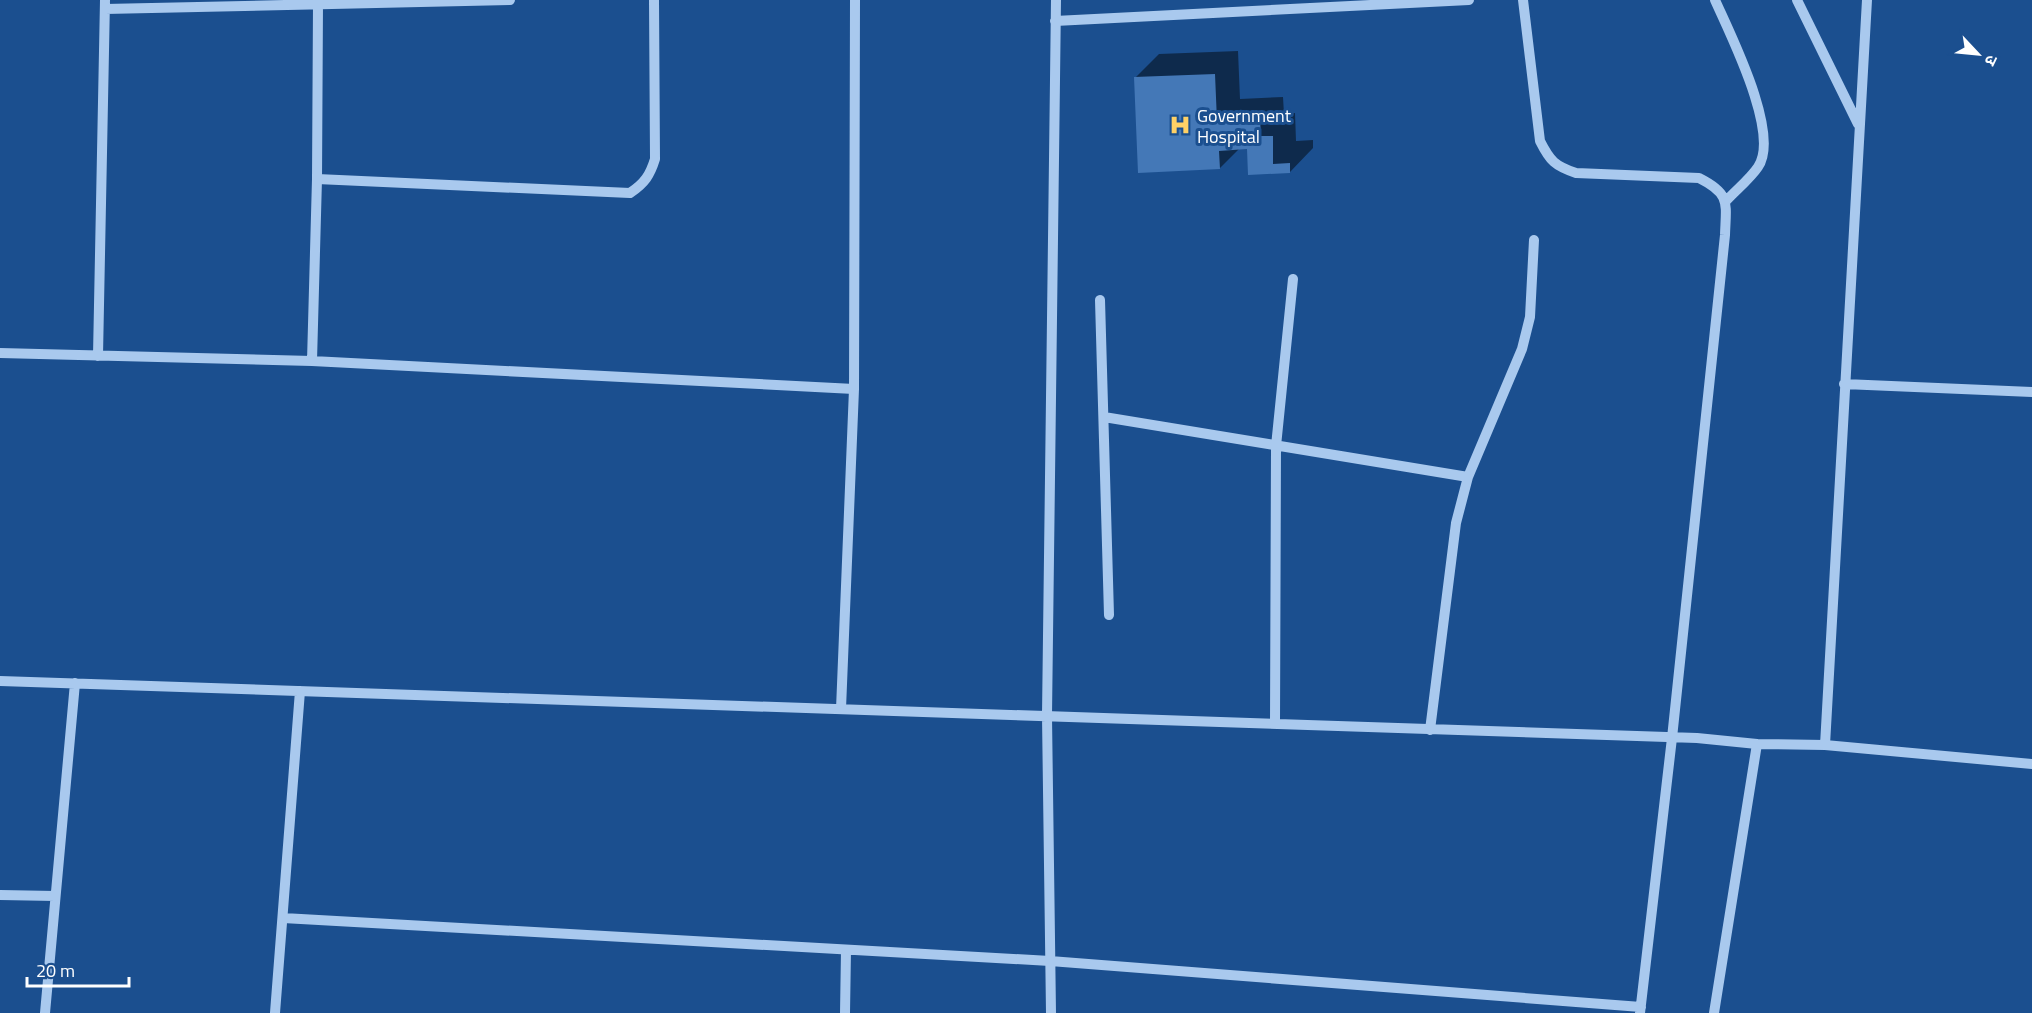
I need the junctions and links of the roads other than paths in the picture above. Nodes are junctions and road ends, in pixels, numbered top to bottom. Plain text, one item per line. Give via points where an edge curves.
1 (510, 0) edge
2 (654, 0) edge
3 (855, 0) edge
4 (1056, 0) edge
5 (1469, 0) edge
6 (1523, 0) edge
7 (1715, 0) edge
8 (1797, 0) edge
9 (1867, 0) edge
10 (318, 4) junction
11 (105, 5) edge
12 (1055, 21) junction
13 (1860, 127) junction
14 (317, 178) junction
15 (1726, 201) junction
16 (1534, 240) dead end
17 (1293, 279) dead end
18 (1100, 300) dead end
19 (0, 353) edge
20 (98, 356) junction
21 (312, 361) junction
22 (1844, 384) junction
23 (854, 389) junction
24 (2032, 392) edge
25 (1104, 417) junction
26 (1276, 446) junction
27 (1468, 477) junction
28 (1109, 615) dead end
29 (0, 681) edge
30 (75, 683) junction
31 (300, 691) junction
32 (841, 710) junction
33 (1047, 716) junction
34 (1275, 724) junction
35 (1430, 730) junction
36 (1672, 738) junction
37 (1757, 744) junction
38 (1825, 745) junction
39 (2032, 764) edge
40 (0, 895) edge
41 (55, 896) junction
42 (283, 918) junction
43 (846, 950) junction
44 (1050, 961) junction
45 (1640, 1010) edge
46 (45, 1013) edge
47 (275, 1013) edge
48 (845, 1013) edge
49 (1051, 1013) edge
50 (1714, 1013) edge

1 - 10 street
2 - 14 street via 655,159 650,176 630,193
3 - 23 street
4 - 12 street
5 - 12 street
6 - 15 street via 1540,141 1549,158 1560,168 1576,173 1699,178 1716,186
7 - 15 street via 1747,72 1764,131 1765,151 1759,167
8 - 13 street
9 - 13 street
10 - 11 street
10 - 14 street
11 - 20 street
12 - 33 street
13 - 22 street
14 - 21 street
15 - 36 street
16 - 27 street via 1530,317 1522,349
17 - 26 street
18 - 25 street
19 - 20 street
20 - 21 street
21 - 23 street
22 - 24 street
22 - 38 street
23 - 32 street
25 - 26 street
25 - 28 street
26 - 27 street
26 - 34 street
27 - 35 street via 1456,522
29 - 30 street
30 - 31 street
30 - 41 street
31 - 32 street
31 - 42 street
32 - 33 street
33 - 34 street
33 - 44 street
34 - 35 street
35 - 36 street
36 - 37 street
36 - 45 street
37 - 38 street
37 - 50 street
38 - 39 street
40 - 41 street
41 - 46 street
42 - 43 street
42 - 47 street
43 - 44 street
43 - 48 street
44 - 45 street
44 - 49 street

